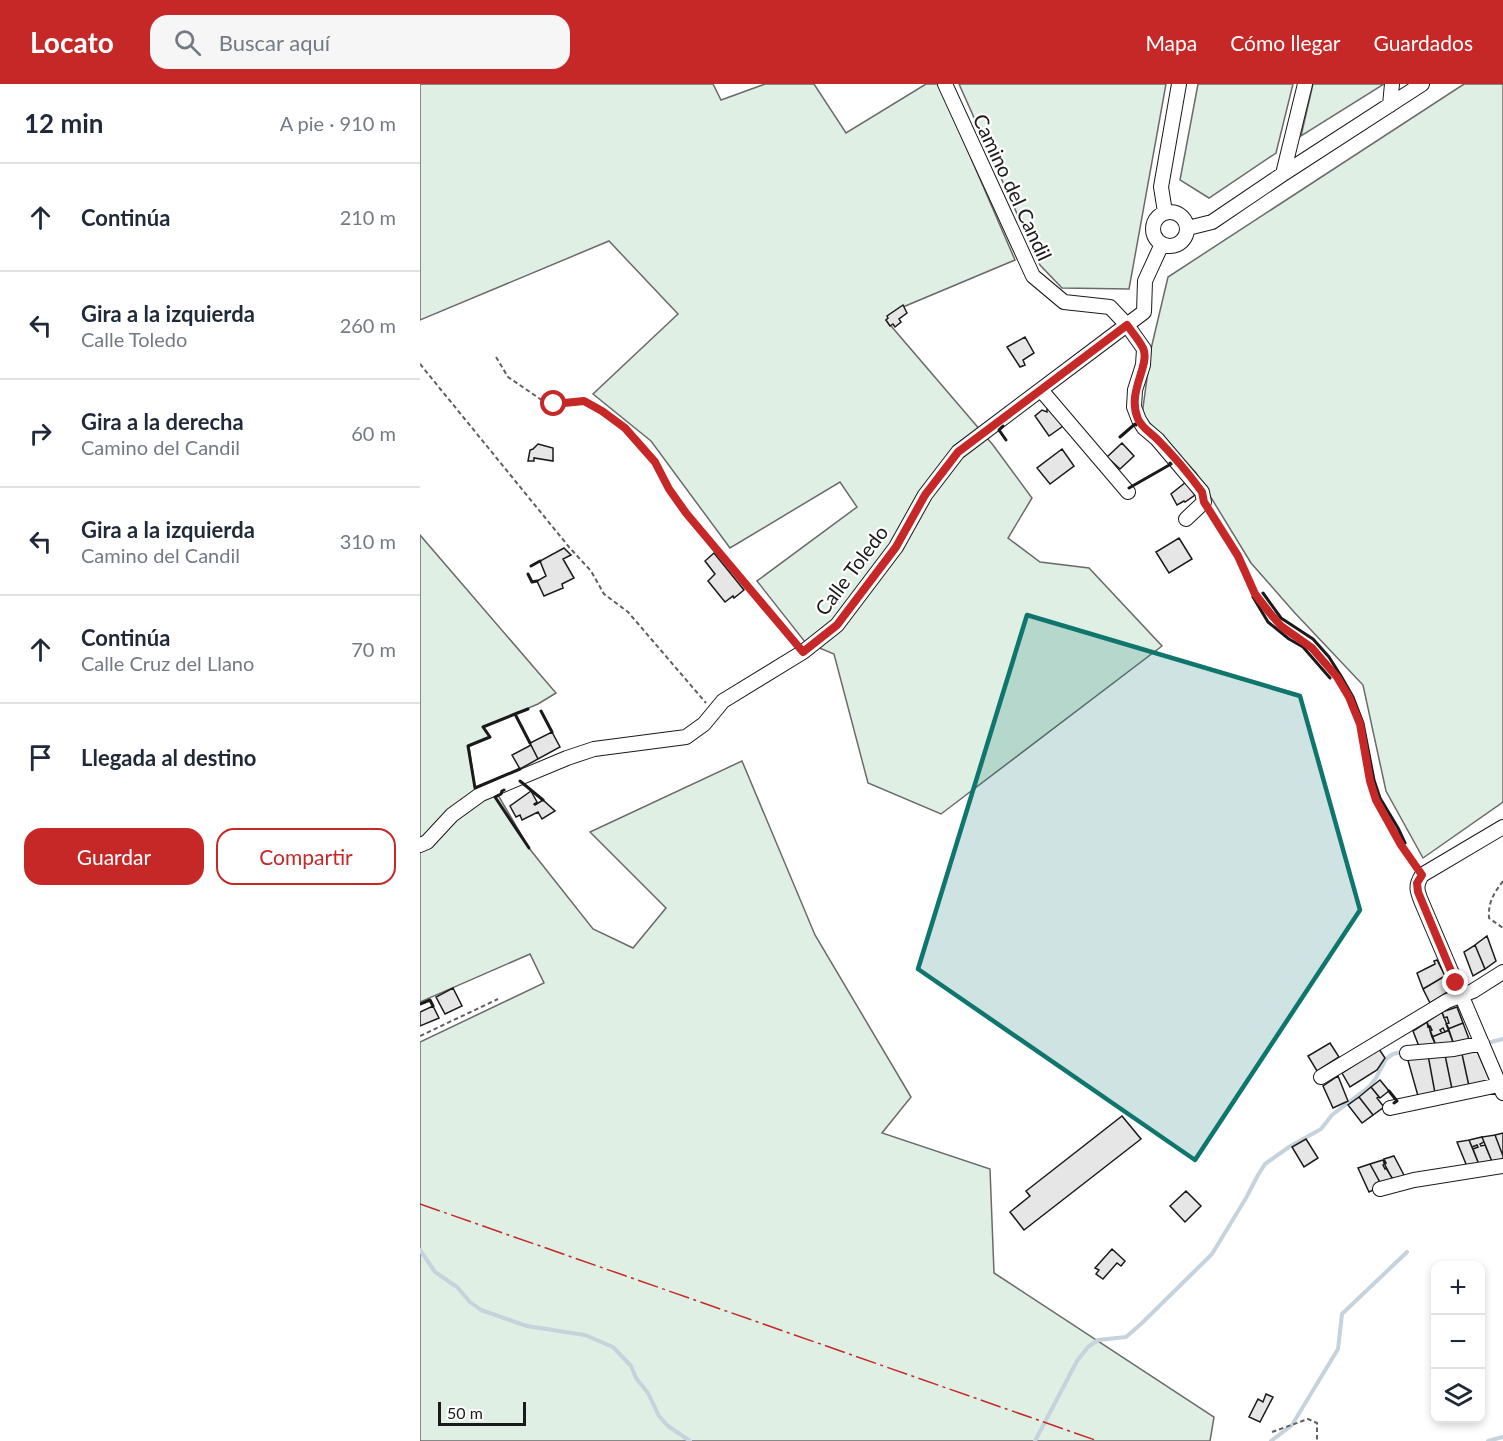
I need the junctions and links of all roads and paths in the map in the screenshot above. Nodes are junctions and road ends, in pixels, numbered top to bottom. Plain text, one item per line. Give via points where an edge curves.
1 (945, 84) edge
2 (1179, 84) edge
3 (1305, 84) edge
4 (1392, 84) edge
5 (1422, 84) edge
6 (1390, 105) junction
7 (1283, 174) junction
8 (1165, 212) junction
9 (1188, 228) junction
10 (1162, 244) junction
11 (1127, 325) junction
12 (496, 357) dead end
13 (420, 364) edge
14 (1041, 390) junction
15 (1128, 492) dead end
16 (1204, 502) junction
17 (1186, 519) dead end
18 (803, 652) junction
19 (714, 712) junction
20 (1503, 827) edge
21 (420, 845) edge
22 (1422, 875) junction
23 (1503, 881) edge
24 (1503, 928) edge
25 (1503, 972) edge
26 (1462, 995) junction
27 (498, 999) dead end
28 (420, 1036) edge
29 (1482, 1043) junction
30 (1407, 1053) dead end
31 (1321, 1077) dead end
32 (1501, 1089) edge
33 (1390, 1108) dead end
34 (1503, 1166) edge
35 (1380, 1189) dead end
36 (1272, 1432) dead end
37 (1317, 1441) edge

1 - 11 street, Camino del Candil via 1033,276 1064,302 1110,307
2 - 8 street via 1161,187
3 - 7 street
4 - 6 street
5 - 6 street
6 - 7 street
7 - 9 street via 1212,222
8 - 9 street via 1184,218
8 - 10 street via 1156,219 1153,230
9 - 10 street via 1181,243 1172,247
10 - 11 street, Calle Toledo via 1145,281 1143,312
11 - 14 street, Calle Toledo
11 - 16 street, Camino del Candil via 1144,349 1135,390 1134,407 1139,420 1198,486
12 - 18 path via 508,378 546,403 584,401 625,428 655,462 686,513
13 - 19 path via 591,571 604,594 628,612
14 - 15 street
14 - 18 street, Calle Toledo via 958,452 925,495 896,547 837,625
16 - 17 street
16 - 22 path via 1238,556 1255,594 1281,626 1312,648 1349,697 1360,724 1376,800
18 - 19 street, Calle Toledo via 723,701
19 - 21 street, Calle Toledo via 686,737 594,749 481,794
20 - 22 street
22 - 26 street via 1417,883 1418,892
23 - 24 path via 1488,908 1489,918
25 - 26 street
26 - 29 street
26 - 31 street
27 - 28 path
29 - 30 street
29 - 32 street
32 - 33 street
34 - 35 street
36 - 37 path via 1308,1419 1317,1423

